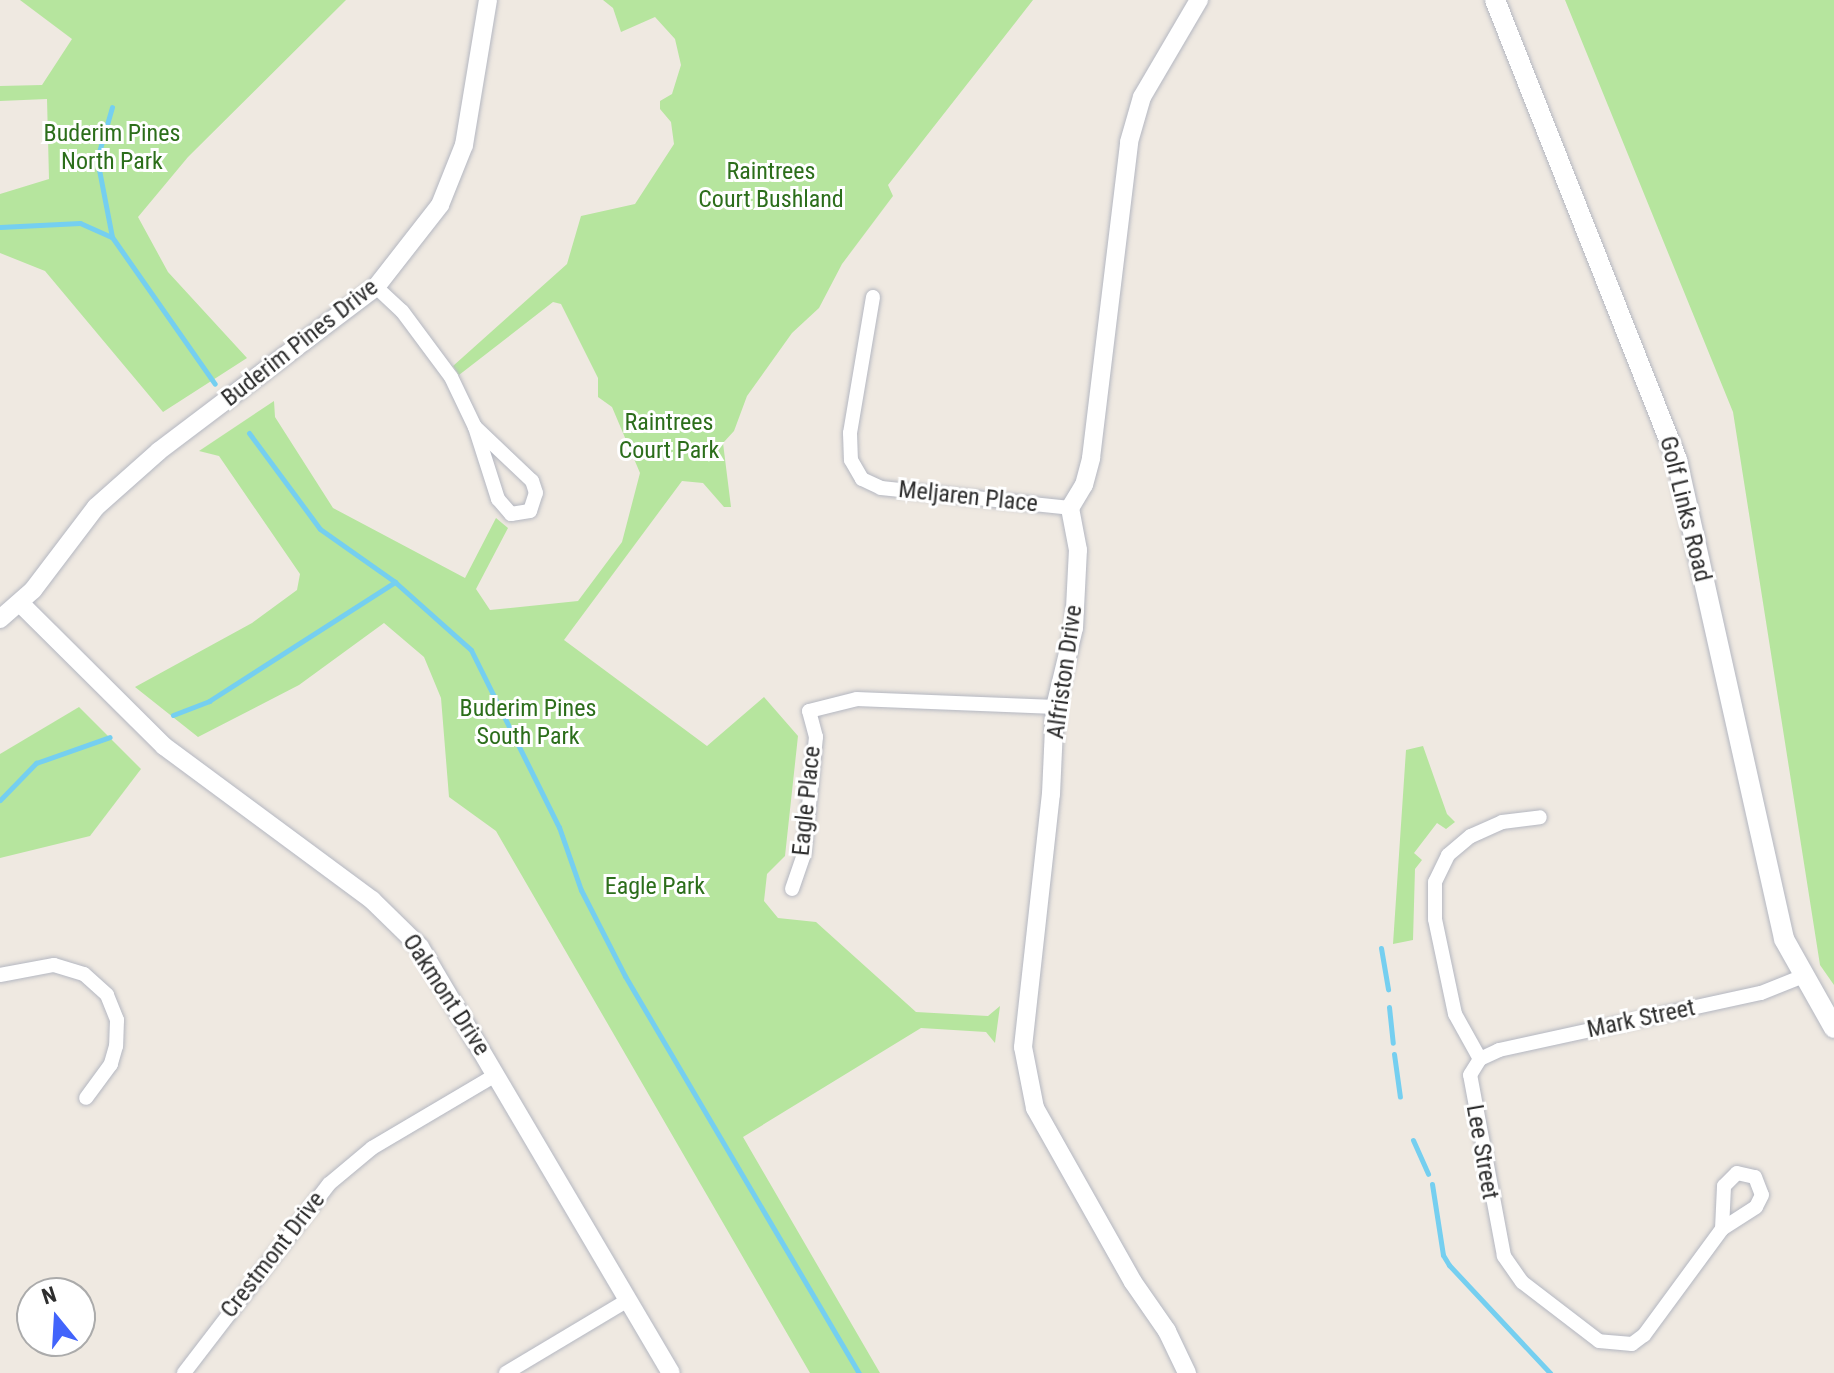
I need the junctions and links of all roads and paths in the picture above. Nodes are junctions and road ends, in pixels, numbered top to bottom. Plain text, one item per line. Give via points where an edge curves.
1 (488, 0) edge
2 (1199, 0) edge
3 (1495, 0) edge
4 (376, 287) junction
5 (873, 297) dead end
6 (475, 427) junction
7 (1070, 508) junction
8 (20, 603) junction
9 (0, 619) edge
10 (1055, 707) junction
11 (1540, 817) dead end
12 (792, 889) dead end
13 (0, 975) edge
14 (1801, 977) junction
15 (1834, 1028) edge
16 (1480, 1059) junction
17 (497, 1074) junction
18 (86, 1098) dead end
19 (1722, 1229) dead end
20 (628, 1300) junction
21 (184, 1373) edge
22 (506, 1373) edge
23 (671, 1373) edge
24 (1187, 1373) edge

1 - 4 street, Buderim Pines Drive via 464,145 440,205
2 - 7 street via 1142,97 1129,142 1091,458 1084,485
3 - 14 main road, Golf Links Road via 1677,460 1764,858 1784,939
4 - 6 street via 423,336
4 - 8 street, Buderim Pines Drive via 117,488
5 - 7 street, Meljaren Place via 850,433 851,460 862,479 881,488
6 - 6 street via 532,481 536,493 530,511 511,514 498,499
7 - 10 street, Alfriston Drive via 1078,550 1076,600
8 - 9 street, Buderim Pines Drive
8 - 17 street, Oakmont Drive via 164,746 404,929 437,972
10 - 12 street, Eagle Place via 857,699 809,711 816,737 804,855
10 - 24 street, Alfriston Drive via 1051,794 1023,1039 1027,1079 1035,1108
11 - 16 street via 1502,822 1471,836 1448,855 1435,882 1435,919 1455,1014
13 - 18 street via 54,965 84,974 107,995 117,1020 116,1046 111,1064
14 - 15 main road, Golf Links Road
14 - 16 street, Mark Street via 1761,993 1499,1050
16 - 19 street, Lee Street via 1470,1075 1471,1093 1504,1256 1522,1282 1599,1341 1632,1344 1644,1335
17 - 20 street, Oakmont Drive
17 - 21 street, Crestmont Drive via 372,1148 329,1184
20 - 22 street
20 - 23 street, Oakmont Drive

